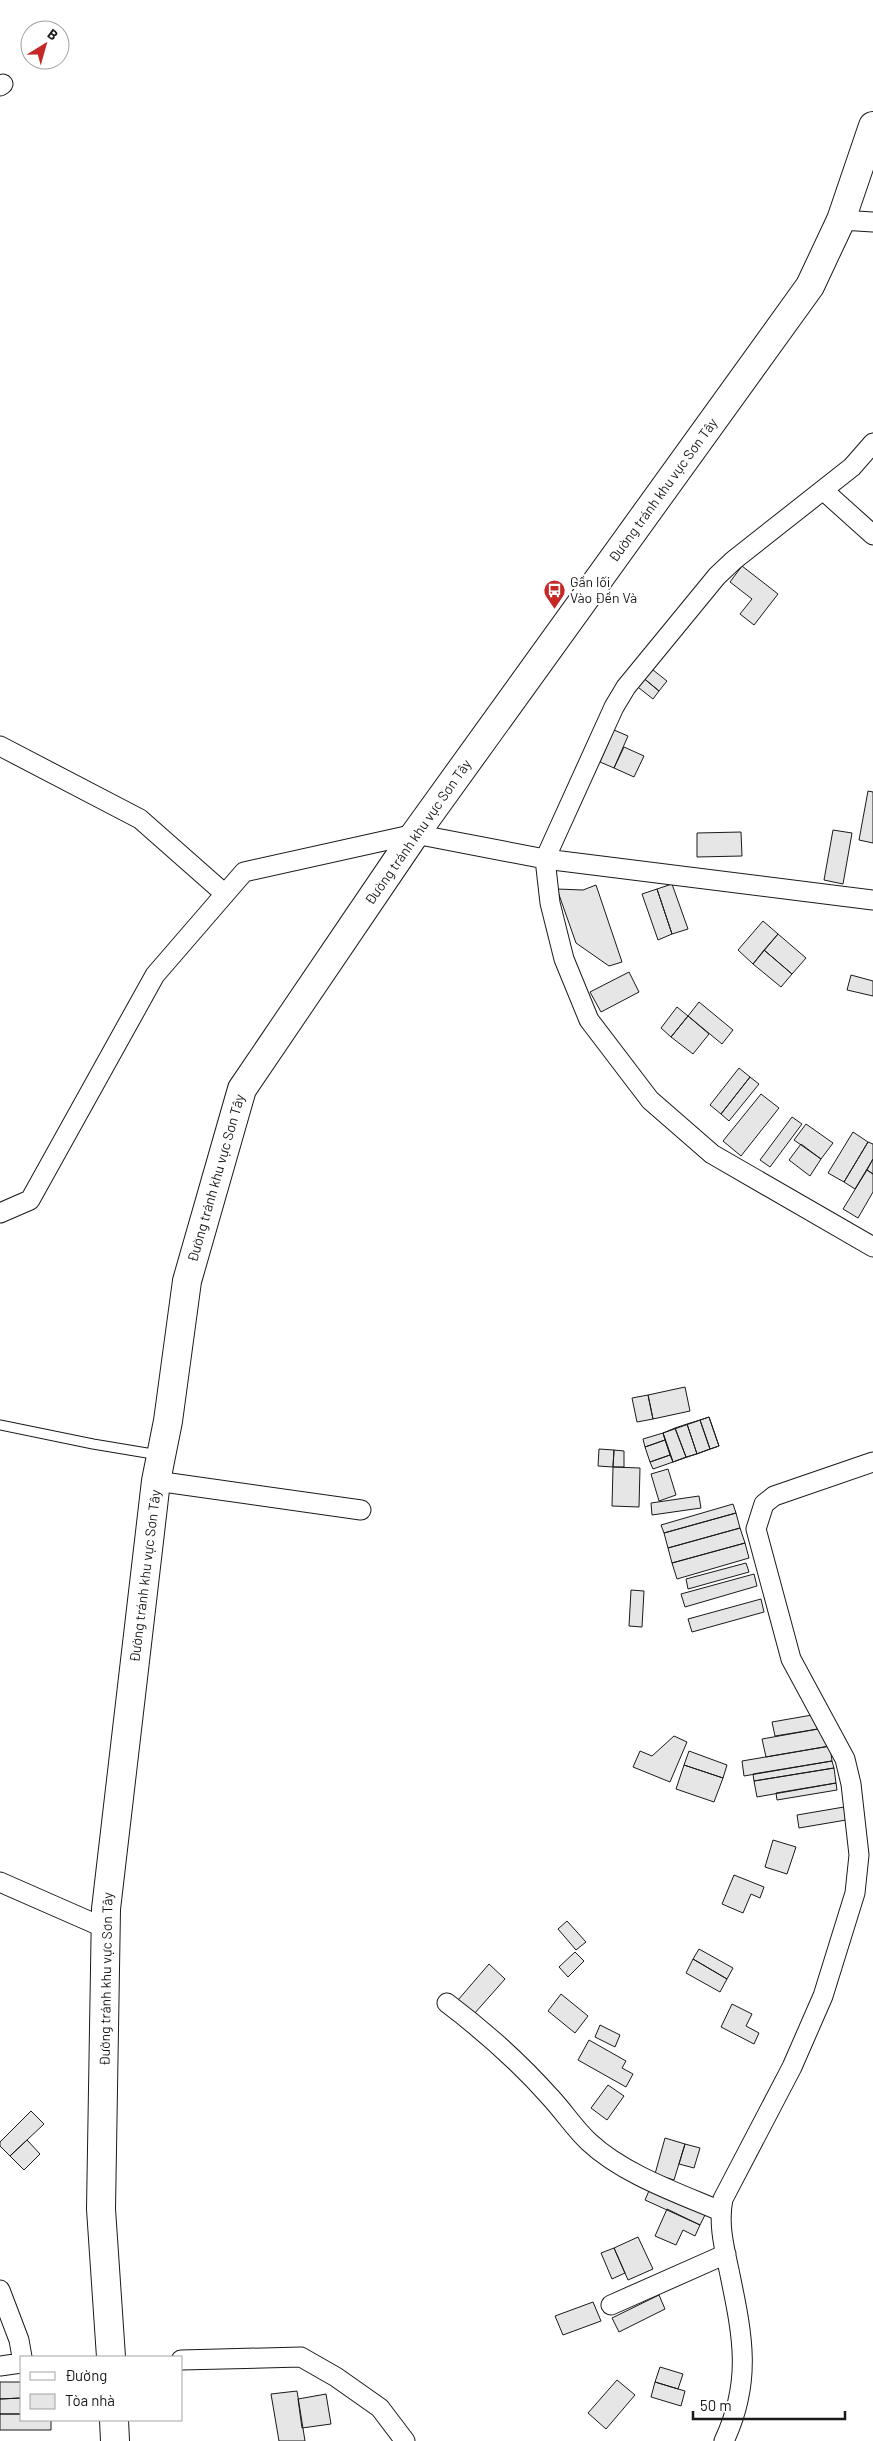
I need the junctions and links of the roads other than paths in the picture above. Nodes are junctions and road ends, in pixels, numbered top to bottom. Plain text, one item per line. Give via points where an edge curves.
1 (873, 126) edge
2 (841, 220) junction
3 (873, 222) edge
4 (873, 443) edge
5 (823, 490) junction
6 (873, 535) edge
7 (0, 746) edge
8 (415, 834) junction
9 (545, 859) junction
10 (225, 894) junction
11 (873, 900) edge
12 (0, 1213) edge
13 (873, 1247) edge
14 (0, 1425) edge
15 (160, 1455) junction
16 (873, 1462) edge
17 (156, 1481) junction
18 (361, 1510) dead end
19 (0, 1882) edge
20 (107, 1929) junction
21 (447, 2003) dead end
22 (720, 2211) junction
23 (726, 2254) junction
24 (0, 2290) edge
25 (611, 2305) dead end
26 (22, 2356) edge
27 (111, 2356) edge
28 (182, 2360) edge
29 (20, 2363) edge
30 (0, 2366) edge
31 (114, 2421) edge
32 (115, 2441) edge
33 (405, 2441) edge
34 (724, 2441) edge

1 - 2 highway, Đường tránh khu vực Sơn Tây
2 - 3 street
2 - 8 highway, Đường tránh khu vực Sơn Tây via 810,286
4 - 5 street via 852,467
5 - 6 street
5 - 9 street via 717,576 626,687
7 - 10 street via 140,819
8 - 9 street
8 - 10 street via 244,872
8 - 15 highway, Đường tránh khu vực Sơn Tây via 242,1089 187,1281 168,1421
9 - 11 street
9 - 13 street via 550,903 564,959 589,1020 650,1100 712,1154
10 - 12 street via 155,975 30,1200
14 - 15 lane
15 - 17 highway, Đường tránh khu vực Sơn Tây
16 - 22 street via 774,1496 764,1504 756,1529 791,1659 845,1759 859,1855 855,1893 823,1996 792,2067 723,2199
17 - 18 street
17 - 20 highway, Đường tránh khu vực Sơn Tây via 106,1909
19 - 20 street
20 - 27 highway, Đường tránh khu vực Sơn Tây via 101,2209
21 - 22 street via 483,2030 551,2098 589,2142 614,2160 661,2185
22 - 23 street
23 - 25 street
23 - 34 street via 744,2373 732,2424
24 - 26 street
28 - 33 street via 302,2357 380,2408
29 - 30 street
31 - 32 highway

